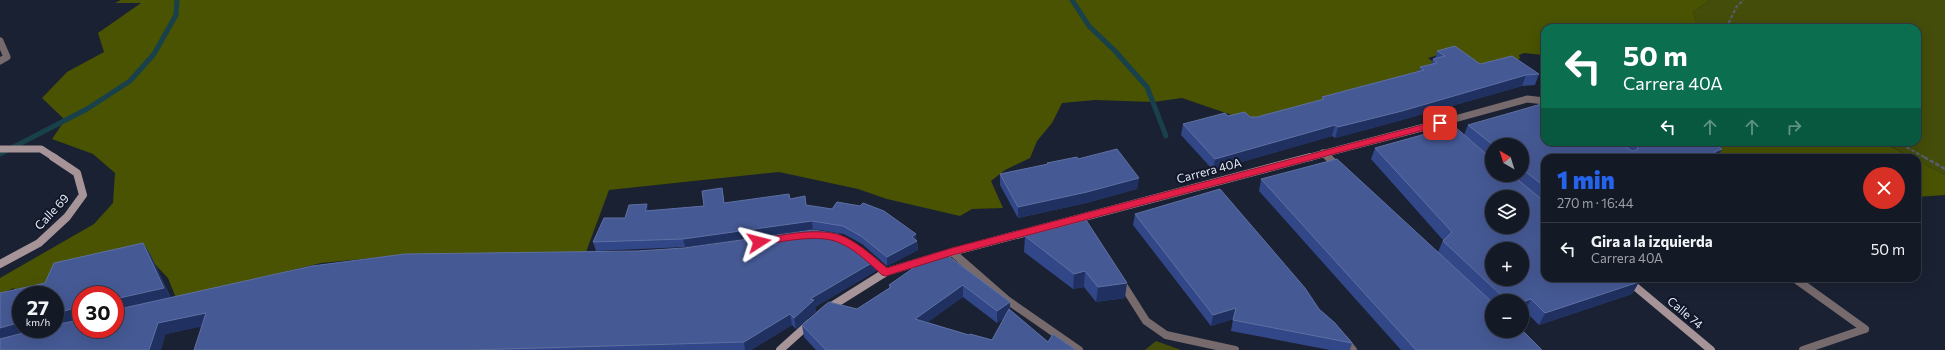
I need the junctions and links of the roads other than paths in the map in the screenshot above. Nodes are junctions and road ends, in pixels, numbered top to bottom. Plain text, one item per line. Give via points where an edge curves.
1 (0, 41) edge
2 (0, 61) edge
3 (1541, 100) edge
4 (1440, 123) junction
5 (1463, 142) edge
6 (0, 149) edge
7 (1323, 153) junction
8 (1346, 174) edge
9 (952, 252) junction
10 (863, 253) edge
11 (0, 264) edge
12 (1114, 269) edge
13 (886, 272) junction
14 (1630, 282) edge
15 (1800, 282) edge
16 (1338, 332) edge
17 (780, 350) edge
18 (1079, 350) edge
19 (1235, 350) edge
20 (1353, 350) edge
21 (1711, 350) edge
22 (1803, 350) edge

1 - 2 street via 7,57
3 - 4 street, Carrera 40A via 1527,99
4 - 5 street
4 - 7 street, Carrera 40A
6 - 11 street, Calle 69 via 41,149 77,173 83,194 67,216 39,243
7 - 8 street
7 - 9 street, Carrera 40A via 1215,187 1083,222
9 - 13 street, Carrera 40A
9 - 18 street via 1007,300
10 - 13 street
12 - 19 street via 1146,321 1166,335
13 - 17 street, Carrera 40A via 822,312
14 - 21 street, Calle 74
15 - 22 street via 1865,329
16 - 20 street

